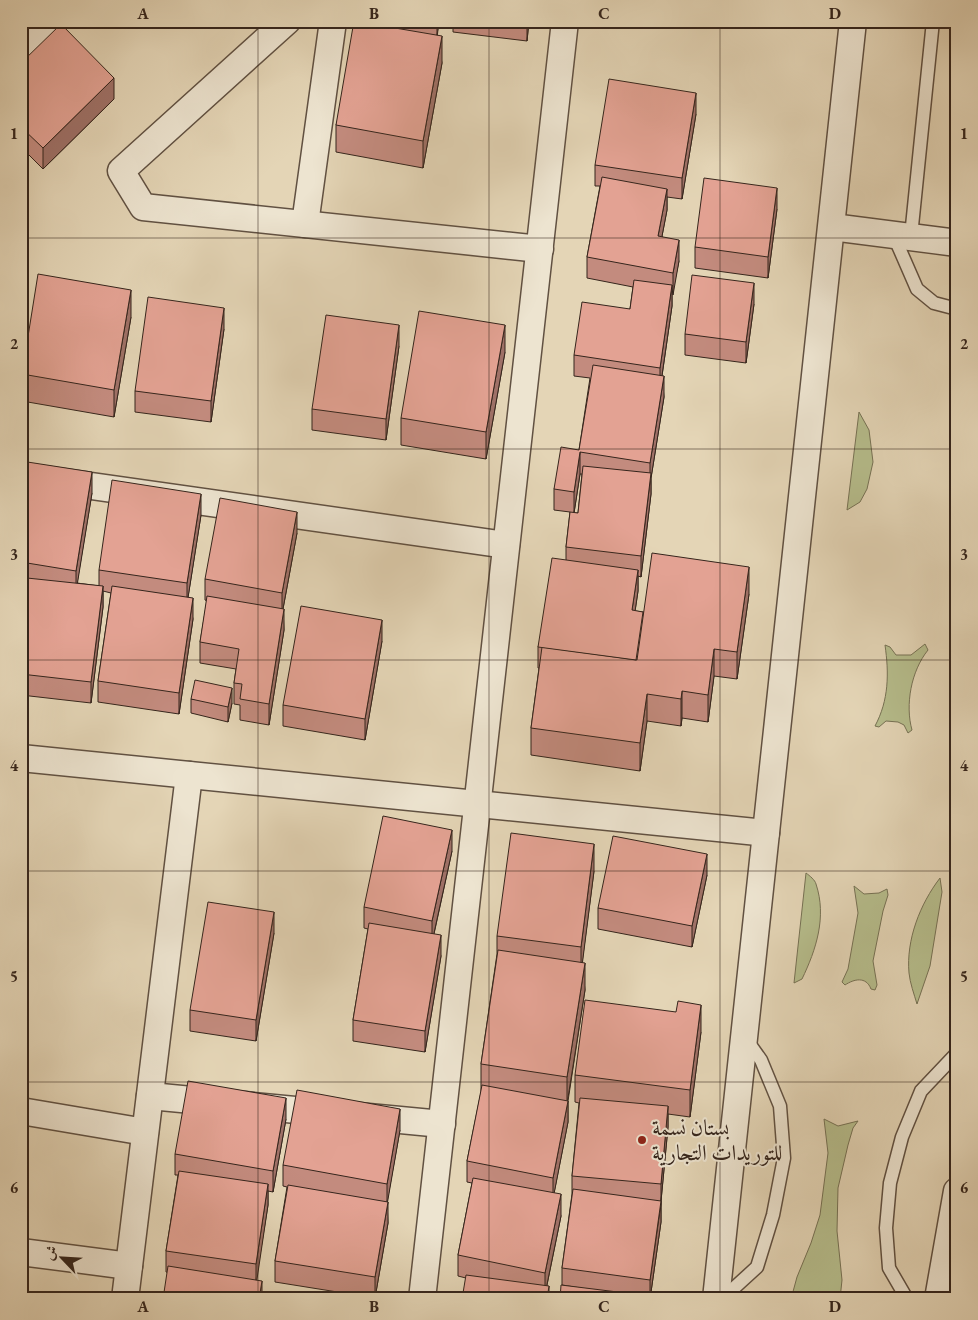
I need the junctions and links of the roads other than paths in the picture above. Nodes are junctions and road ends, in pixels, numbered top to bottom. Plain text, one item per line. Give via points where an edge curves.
1 (48, 21) edge
2 (287, 21) edge
3 (333, 21) edge
4 (565, 21) edge
5 (853, 21) edge
6 (933, 21) edge
7 (21, 46) edge
8 (305, 224) junction
9 (832, 227) junction
10 (902, 235) junction
11 (957, 243) edge
12 (540, 249) junction
13 (957, 309) edge
14 (21, 476) edge
15 (506, 546) junction
16 (21, 758) edge
17 (189, 775) junction
18 (478, 804) junction
19 (766, 833) junction
20 (744, 1036) junction
21 (957, 1053) edge
22 (150, 1096) junction
23 (21, 1111) edge
24 (442, 1124) junction
25 (145, 1132) junction
26 (957, 1191) edge
27 (21, 1252) edge
28 (129, 1266) junction
29 (125, 1299) edge
30 (422, 1299) edge
31 (716, 1299) edge
32 (722, 1299) edge
33 (907, 1299) edge
34 (938, 1299) edge

1 - 7 street
2 - 8 street via 121,172 143,207
3 - 8 street
4 - 12 street
5 - 9 street
6 - 10 lane
8 - 12 street
9 - 10 street
9 - 19 street
10 - 11 street
10 - 13 lane via 917,289 934,303
12 - 15 street
14 - 15 street
15 - 18 street
16 - 17 street
17 - 18 street
17 - 22 street
18 - 19 street
18 - 24 street
19 - 20 street
20 - 31 street
20 - 32 lane via 761,1060 780,1106 784,1158 773,1215 757,1267
21 - 33 lane via 921,1090 902,1137 890,1183 886,1228 889,1268
22 - 24 street
22 - 25 street
23 - 25 street
24 - 30 street
25 - 28 street
26 - 34 street
27 - 28 street
28 - 29 street

